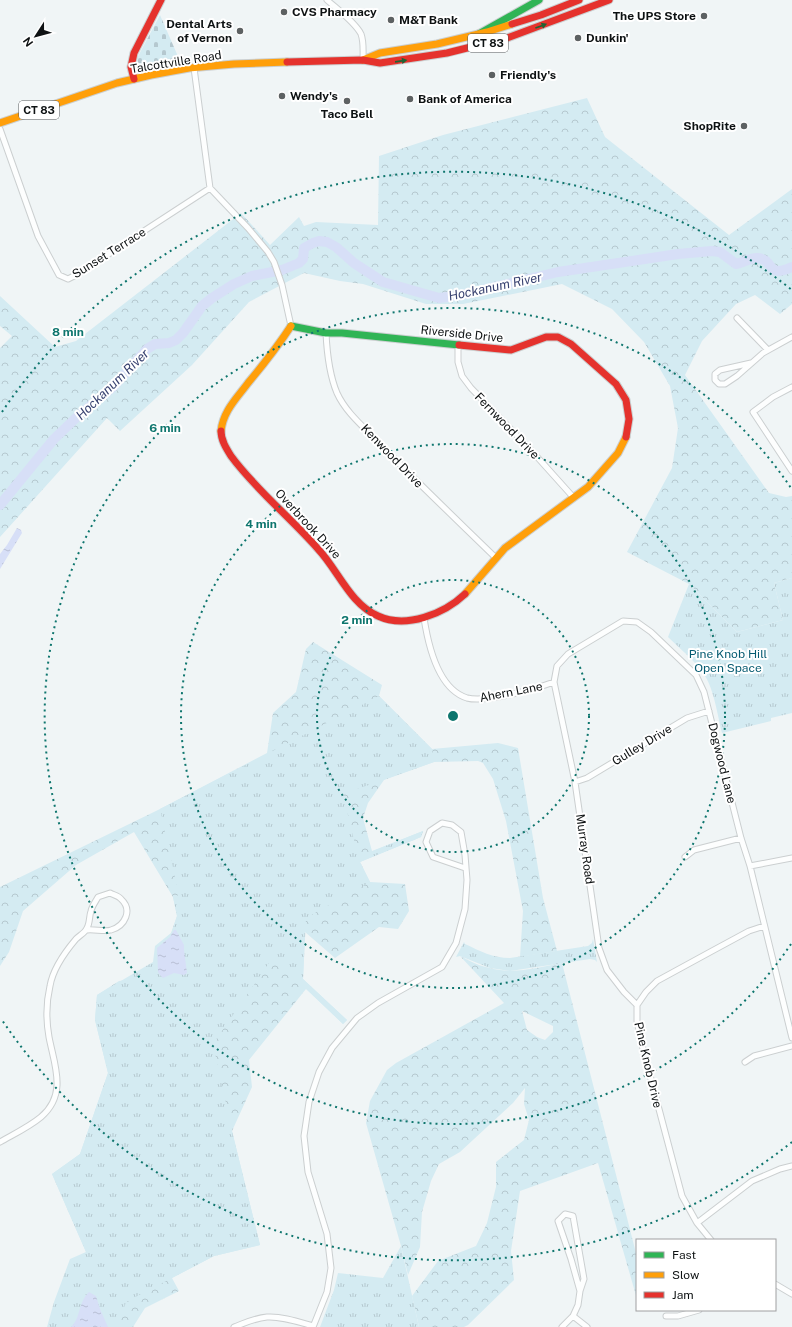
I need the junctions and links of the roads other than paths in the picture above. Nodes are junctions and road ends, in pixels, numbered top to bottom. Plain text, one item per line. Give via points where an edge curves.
1 (161, 0) edge
2 (327, 0) edge
3 (538, 0) edge
4 (579, 0) edge
5 (609, 0) edge
6 (522, 22) junction
7 (518, 34) junction
8 (475, 36) junction
9 (363, 60) junction
10 (194, 68) junction
11 (134, 79) junction
12 (0, 123) edge
13 (0, 129) edge
14 (210, 188) junction
15 (737, 318) dead end
16 (291, 326) junction
17 (326, 333) junction
18 (792, 337) edge
19 (458, 345) junction
20 (768, 350) junction
21 (751, 363) junction
22 (792, 387) edge
23 (792, 470) edge
24 (574, 498) junction
25 (496, 557) junction
26 (424, 618) junction
27 (554, 682) junction
28 (709, 711) junction
29 (575, 782) junction
30 (741, 838) junction
31 (685, 858) dead end
32 (792, 858) edge
33 (750, 866) junction
34 (465, 868) junction
35 (764, 926) junction
36 (86, 930) junction
37 (637, 1005) junction
38 (792, 1038) edge
39 (792, 1046) edge
40 (745, 1062) dead end
41 (0, 1142) edge
42 (792, 1166) edge
43 (697, 1223) junction
44 (710, 1239) edge
45 (776, 1285) edge
46 (580, 1291) junction
47 (792, 1293) edge
48 (696, 1311) edge
49 (573, 1316) junction
50 (666, 1316) dead end
51 (313, 1326) edge
52 (234, 1327) edge
53 (562, 1327) edge
54 (587, 1327) edge

1 - 11 main road via 134,53 131,67
2 - 9 street via 361,35
3 - 8 main road
4 - 6 main road, Talcottville Road / CT 83
7 -> 5 main road, Talcottville Road / CT 83
6 - 7 main road
6 - 8 main road, Talcottville Road / CT 83
9 -> 7 main road, Talcottville Road / CT 83 via 380,63 414,59 461,50
8 - 9 main road, Talcottville Road / CT 83 via 380,53
9 - 10 main road, Talcottville Road / CT 83 via 254,63
10 - 11 main road, Talcottville Road / CT 83
10 - 14 street
11 - 12 main road, Talcottville Road / CT 83
13 - 14 street, Sunset Terrace via 38,236 58,275 68,279
14 - 16 street via 248,228 274,262
15 - 20 street
16 - 17 main road, Riverside Drive
16 - 26 main road, Overbrook Drive via 228,408 221,436 229,454 323,553 368,611 386,619
17 - 19 main road, Riverside Drive via 342,332
17 - 25 street, Kenwood Drive via 331,376 338,394 349,411 411,476
18 - 20 street
19 - 24 street, Fernwood Drive via 458,362 462,376 471,388
19 - 24 main road, Riverside Drive via 511,350 546,338 558,337 571,344 616,384 626,400 629,419 626,437 607,468 588,488
20 - 21 street
21 - 21 street via 725,384 719,384 715,380 715,374 720,370
22 - 23 street via 752,412
24 - 25 main road, Riverside Drive
25 - 26 main road, Overbrook Drive via 482,576 460,598
26 - 27 street, Ahern Lane via 426,633 439,673 453,690 467,698 501,696 536,689
27 - 28 street, Dogwood Lane via 556,666 568,654 623,621 636,622 651,632 696,675
27 - 29 street, Murray Road
28 - 29 street, Gulley Drive via 687,718 587,778
28 - 30 street, Dogwood Lane
29 - 37 street, Murray Road via 599,948 607,970
30 - 31 street via 694,850
30 - 33 street, Dogwood Lane
32 - 33 street
33 - 35 street, Dogwood Lane
34 - 34 street via 461,832 452,825 442,823 430,831 426,842 433,857
34 - 51 street via 468,880 465,909 456,943 442,967 378,1003 357,1018 332,1048 319,1072 309,1102 304,1136 308,1172 327,1234 331,1268 327,1292
35 - 37 street, Pine Knob Drive via 657,981
35 - 38 street, Dogwood Lane
36 - 36 street via 91,910 98,897 110,893 121,898 127,906 127,918 120,926 110,930
36 - 41 street via 61,958 50,984 46,1010 58,1084 53,1102 42,1116
37 - 43 street, Pine Knob Drive via 642,1045 682,1196
39 - 40 street via 754,1056
42 - 43 street via 752,1181
43 - 44 street, Pine Knob Drive
45 - 47 street
46 - 46 street via 558,1221 565,1214 573,1216 576,1226 584,1278
46 - 49 street
48 - 50 street via 678,1316
49 - 53 street
49 - 54 street
51 - 52 street via 268,1317

